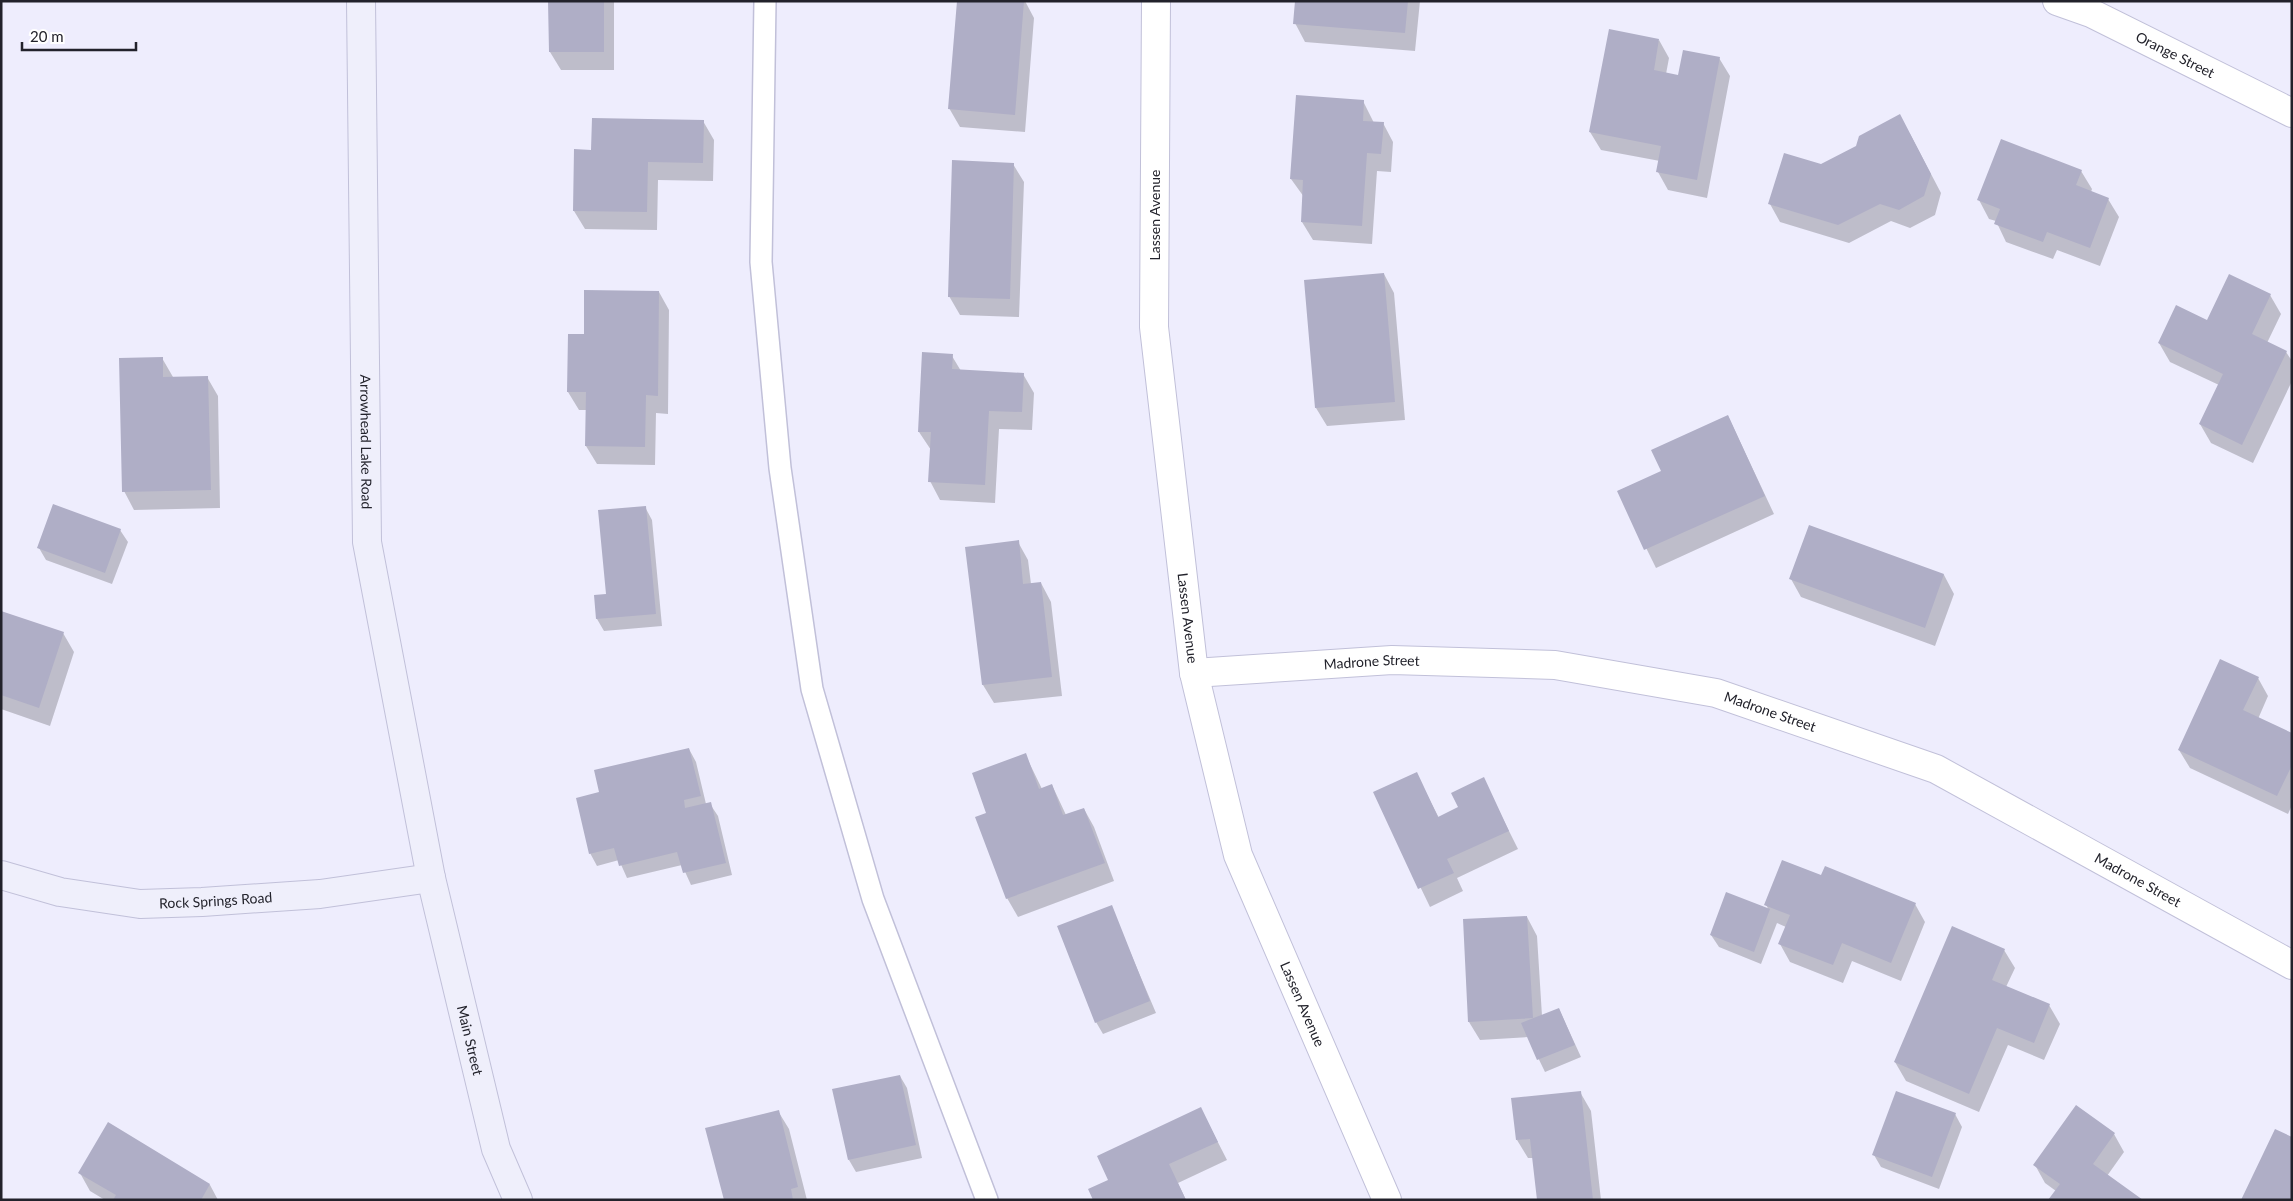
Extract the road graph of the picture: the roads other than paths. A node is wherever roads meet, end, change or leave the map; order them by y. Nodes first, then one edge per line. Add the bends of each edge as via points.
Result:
1 (360, 1) edge
2 (765, 1) edge
3 (1156, 1) edge
4 (2057, 1) edge
5 (2292, 113) edge
6 (1194, 673) junction
7 (1, 875) edge
8 (431, 878) junction
9 (2292, 965) edge
10 (518, 1200) edge
11 (987, 1200) edge
12 (1387, 1200) edge

1 - 8 main road, Arrowhead Lake Road via 367,542
2 - 11 lane via 761,262 780,468 812,689 873,899
3 - 6 street, Lassen Avenue via 1154,327
4 - 5 street, Orange Street via 2091,13
6 - 9 street, Madrone Street via 1392,660 1555,665 1716,693 1936,769
6 - 12 street, Lassen Avenue via 1238,855
7 - 8 main road, Rock Springs Road via 60,892 140,904 320,894
8 - 10 main road, Main Street via 496,1149

